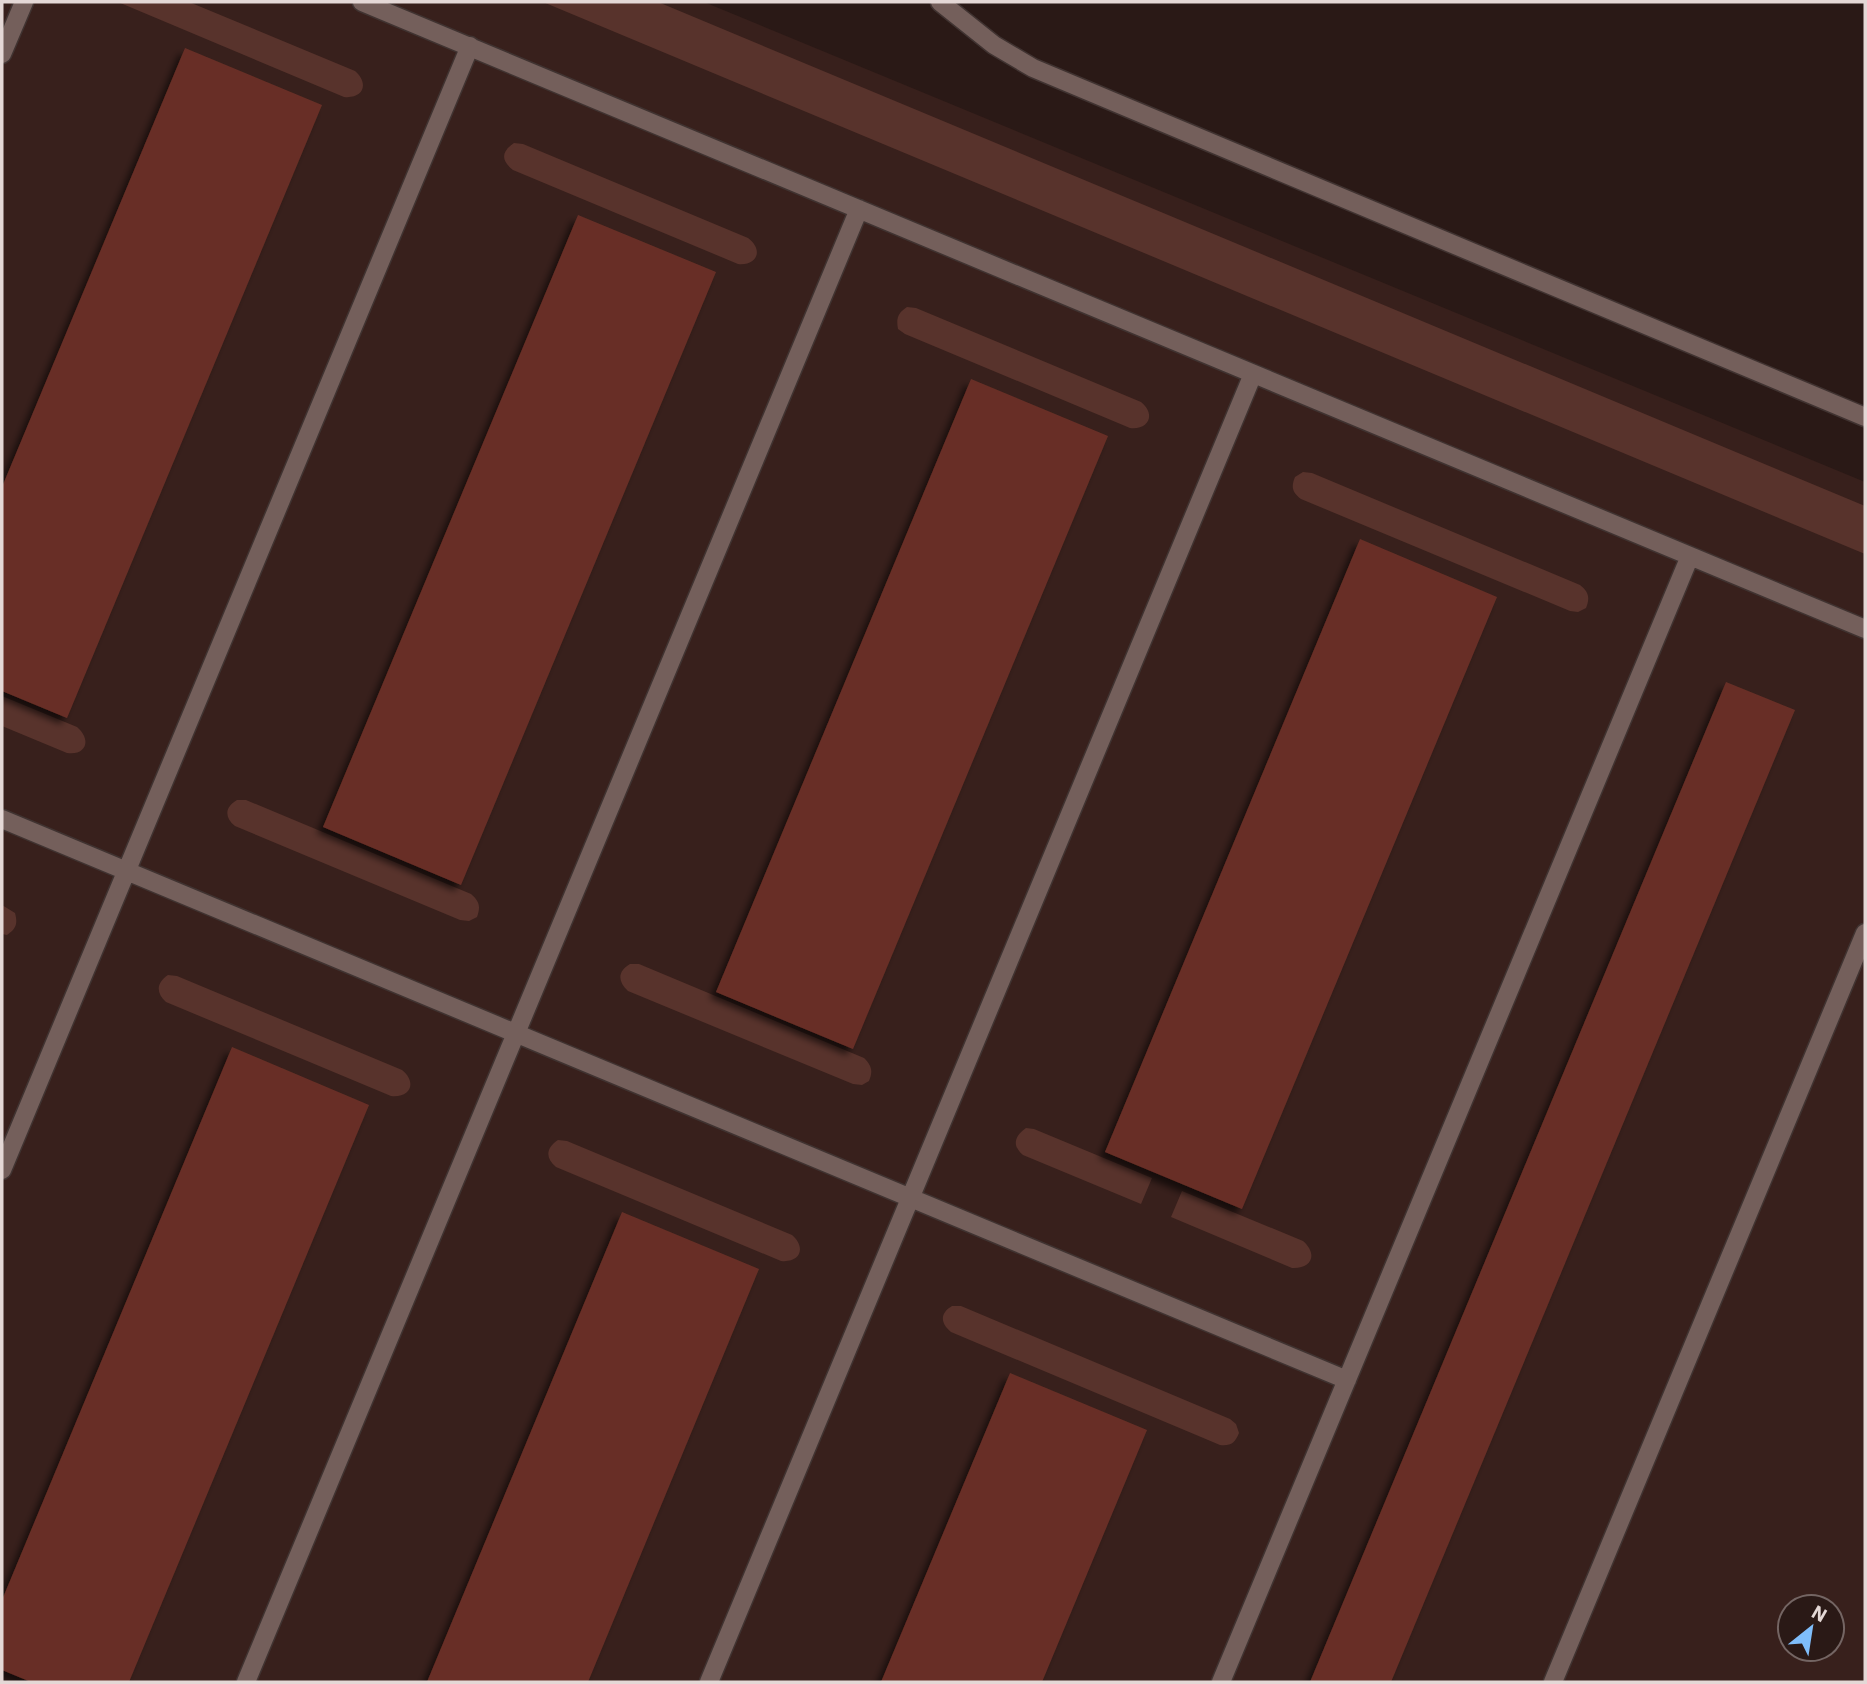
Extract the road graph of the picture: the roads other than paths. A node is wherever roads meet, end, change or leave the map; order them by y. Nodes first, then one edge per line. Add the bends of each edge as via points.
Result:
1 (23, 2) edge
2 (362, 2) edge
3 (940, 2) edge
4 (470, 46) junction
5 (2, 54) edge
6 (859, 209) junction
7 (1253, 374) junction
8 (1865, 417) edge
9 (1690, 556) junction
10 (1865, 629) edge
11 (2, 819) edge
12 (126, 871) junction
13 (1865, 933) edge
14 (516, 1033) junction
15 (2, 1170) edge
16 (911, 1198) junction
17 (1347, 1380) junction
18 (246, 1682) edge
19 (709, 1682) edge
20 (1221, 1682) edge
21 (1553, 1682) edge

1 - 5 lane
2 - 4 lane
3 - 8 lane via 994,45 1033,68
4 - 6 lane
4 - 12 lane
6 - 7 lane
6 - 14 lane
7 - 9 lane
7 - 16 lane
9 - 10 lane
9 - 17 lane
11 - 12 lane
12 - 14 lane
12 - 15 lane
13 - 21 lane
14 - 16 lane
14 - 18 lane
16 - 17 lane
16 - 19 lane
17 - 20 lane

